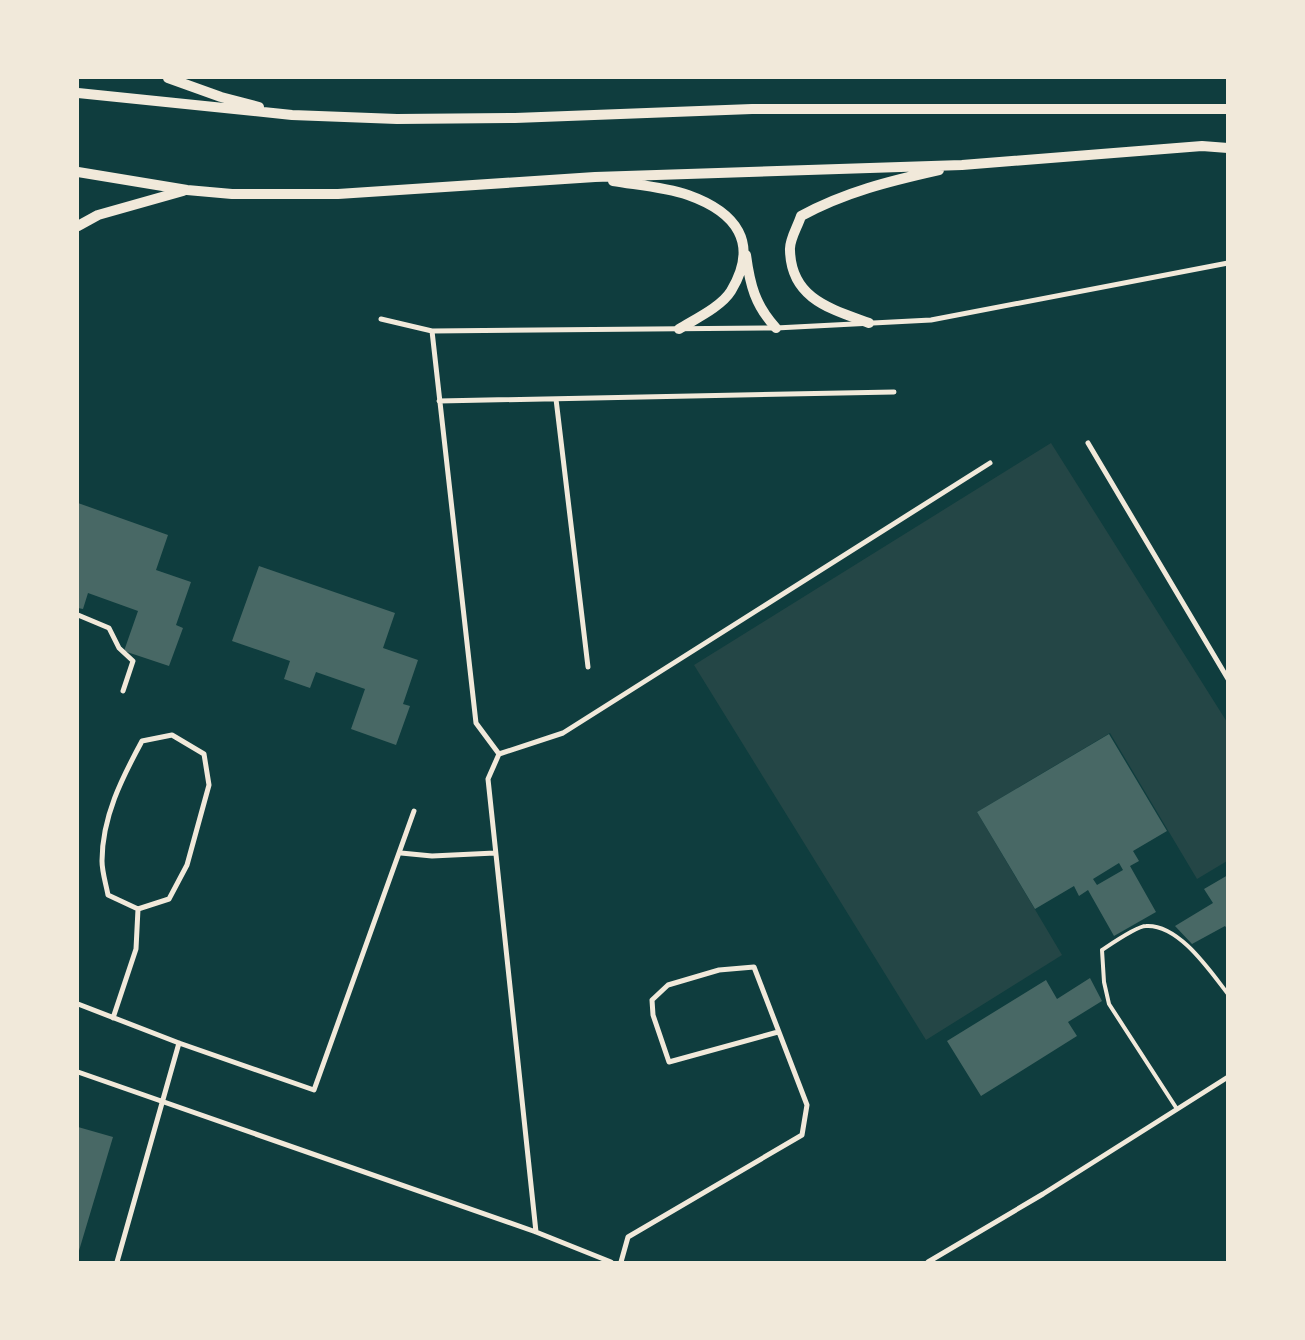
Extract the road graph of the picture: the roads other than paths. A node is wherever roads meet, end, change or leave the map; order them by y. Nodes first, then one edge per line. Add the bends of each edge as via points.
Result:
1 (168, 78) edge
2 (78, 93) edge
3 (1228, 109) edge
4 (292, 116) junction
5 (1228, 148) edge
6 (962, 165) junction
7 (78, 172) edge
8 (595, 177) junction
9 (187, 190) junction
10 (78, 226) edge
11 (745, 249) junction
12 (1228, 263) edge
13 (381, 319) dead end
14 (869, 323) junction
15 (776, 328) junction
16 (679, 329) junction
17 (432, 331) junction
18 (894, 392) dead end
19 (556, 399) junction
20 (438, 401) junction
21 (1088, 443) dead end
22 (990, 462) dead end
23 (78, 615) edge
24 (588, 667) dead end
25 (1228, 679) edge
26 (123, 691) dead end
27 (499, 754) junction
28 (414, 810) dead end
29 (400, 853) junction
30 (495, 853) junction
31 (138, 909) junction
32 (1228, 994) edge
33 (78, 1004) edge
34 (113, 1018) junction
35 (778, 1032) junction
36 (179, 1043) junction
37 (78, 1072) edge
38 (1228, 1077) edge
39 (161, 1101) junction
40 (1177, 1109) junction
41 (536, 1232) junction
42 (117, 1262) edge
43 (611, 1262) edge
44 (620, 1262) edge
45 (928, 1262) edge

1 - 4 main road via 221,97
2 - 4 main road
3 - 4 main road via 752,109 397,119
5 - 6 main road via 1202,146
6 - 8 main road
6 - 14 main road via 870,186 830,200 801,216 789,248 796,280 821,305
7 - 9 main road
8 - 9 main road via 338,194 232,194
8 - 11 main road via 688,195 718,209 741,233
9 - 10 main road via 98,215
11 - 15 main road via 754,295 763,314
11 - 16 main road via 730,292
12 - 14 street via 931,320
13 - 17 street
14 - 15 street
15 - 16 street
16 - 17 street
17 - 20 street
18 - 19 street
19 - 20 street
19 - 24 street
20 - 27 street via 476,723
21 - 25 street
22 - 27 street via 562,733
23 - 26 street via 109,628 119,648 133,661
27 - 30 street via 488,779
28 - 29 street
29 - 30 street via 432,856
29 - 36 street via 314,1090
30 - 41 street
31 - 31 street via 169,899 187,865 209,785 204,754 172,735 142,740 120,783 104,832 102,862 108,895
31 - 34 street via 136,950
32 - 40 lane via 1198,955 1164,929 1145,926 1102,950 1109,1004
33 - 34 street
34 - 36 street
35 - 35 street via 669,1062 653,1015 652,1000 668,984 719,970 754,967
35 - 44 street via 807,1104 802,1134 628,1237
36 - 39 street
37 - 39 street
38 - 40 street
39 - 41 street
39 - 42 street
40 - 45 street via 1044,1194
41 - 43 street

